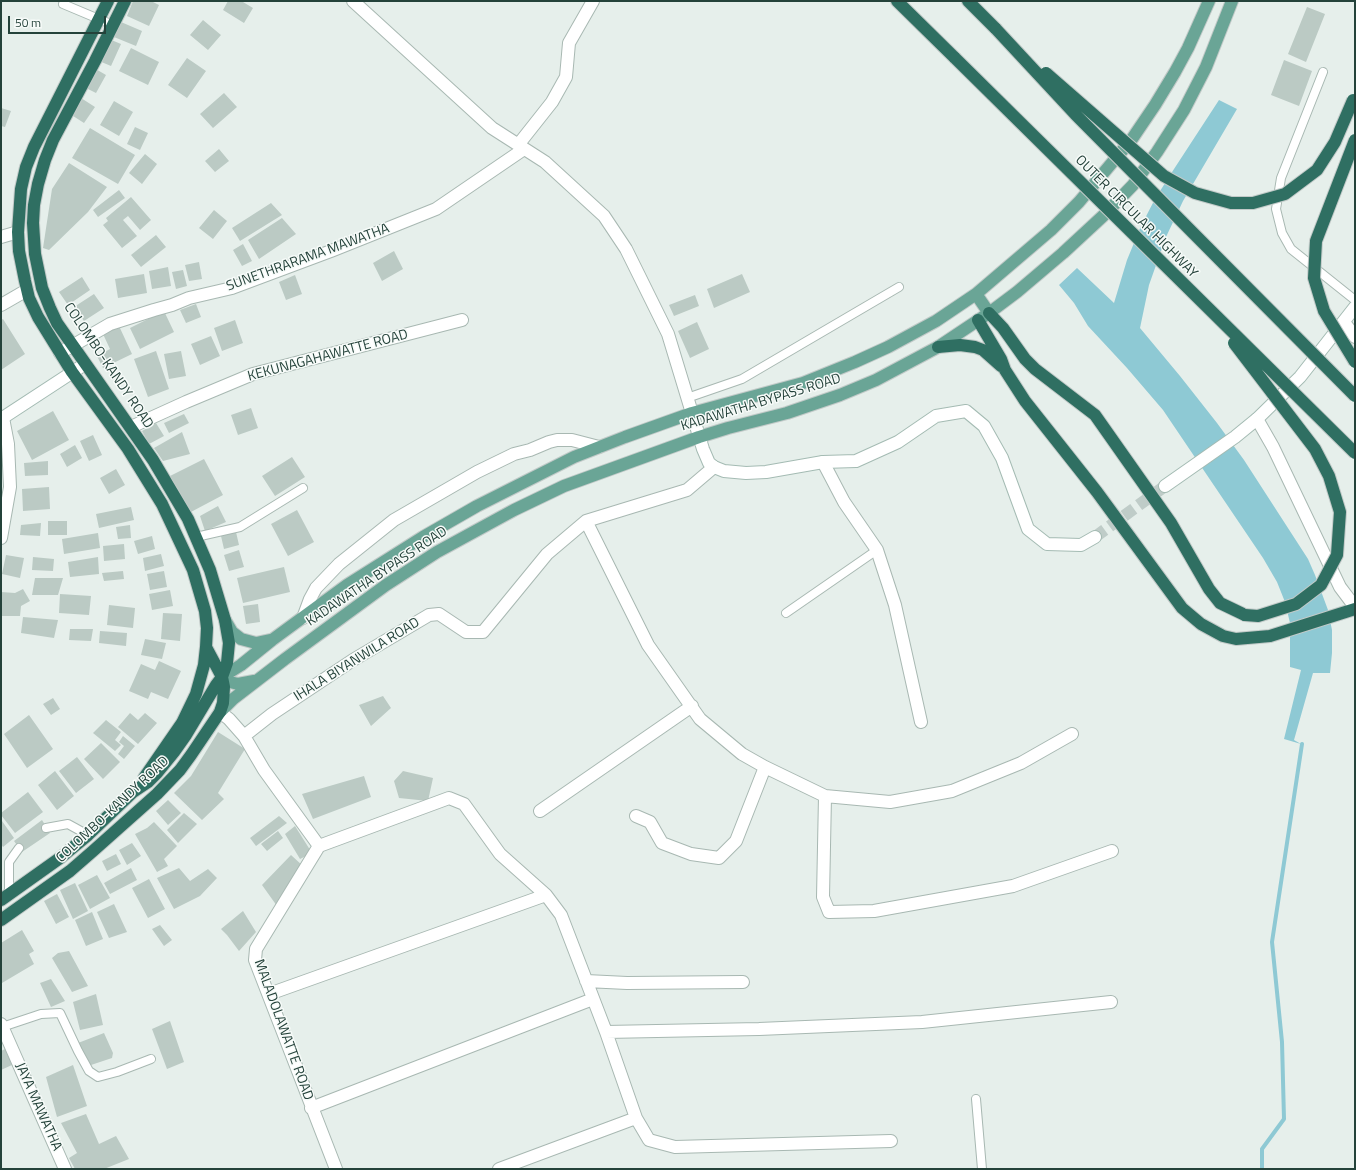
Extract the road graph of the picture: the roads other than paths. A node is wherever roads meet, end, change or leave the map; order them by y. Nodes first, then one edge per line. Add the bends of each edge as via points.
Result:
1 (108, 1) edge
2 (125, 1) edge
3 (353, 1) edge
4 (593, 1) edge
5 (897, 1) edge
6 (968, 1) edge
7 (1209, 1) edge
8 (1232, 1) edge
9 (63, 4) dead end
10 (100, 19) junction
11 (113, 25) junction
12 (996, 29) junction
13 (1323, 72) dead end
14 (1354, 97) edge
15 (1355, 140) edge
16 (521, 147) junction
17 (18, 232) junction
18 (1, 237) edge
19 (899, 287) dead end
20 (27, 290) junction
21 (976, 294) junction
22 (1355, 300) edge
23 (965, 302) junction
24 (1, 305) edge
25 (1355, 307) edge
26 (1209, 310) junction
27 (989, 313) junction
28 (462, 320) dead end
29 (978, 320) junction
30 (1344, 322) junction
31 (1355, 337) edge
32 (72, 345) junction
33 (938, 347) junction
34 (60, 353) junction
35 (1355, 362) edge
36 (85, 364) junction
37 (1005, 370) junction
38 (72, 372) junction
39 (1355, 396) edge
40 (687, 398) junction
41 (692, 413) junction
42 (2, 418) edge
43 (1257, 419) junction
44 (131, 427) junction
45 (699, 437) junction
46 (599, 447) junction
47 (1355, 452) edge
48 (824, 462) junction
49 (714, 468) junction
50 (1165, 486) tunnel mouth
51 (303, 488) dead end
52 (586, 521) junction
53 (196, 537) junction
54 (1095, 537) tunnel mouth
55 (1, 538) edge
56 (877, 550) junction
57 (1355, 608) edge
58 (786, 612) dead end
59 (303, 618) junction
60 (225, 620) junction
61 (272, 640) junction
62 (206, 647) junction
63 (222, 677) junction
64 (257, 680) junction
65 (692, 706) junction
66 (220, 712) junction
67 (921, 722) dead end
68 (1072, 734) dead end
69 (244, 736) junction
70 (765, 767) junction
71 (133, 792) junction
72 (825, 796) junction
73 (540, 811) dead end
74 (636, 816) dead end
75 (46, 828) dead end
76 (88, 835) junction
77 (320, 846) junction
78 (19, 848) dead end
79 (1112, 851) dead end
80 (546, 895) junction
81 (5, 897) edge
82 (1, 920) edge
83 (586, 981) junction
84 (743, 982) dead end
85 (269, 994) junction
86 (593, 999) junction
87 (1110, 1002) dead end
88 (2, 1025) edge
89 (606, 1032) junction
90 (151, 1059) dead end
91 (976, 1099) dead end
92 (311, 1108) junction
93 (636, 1118) junction
94 (891, 1141) dead end
95 (65, 1169) edge
96 (336, 1169) edge
97 (499, 1169) edge
98 (982, 1169) edge

1 - 10 highway
2 - 11 highway, COLOMBO-KANDY ROAD
3 - 16 street via 492,128
4 - 16 street, SUNETHRARAMA MAWATHA via 569,43 566,77
5 - 26 highway, OUTER CIRCULAR HIGHWAY, bridge
6 - 12 highway, OUTER CIRCULAR HIGHWAY
7 - 21 main road, KADAWATHA BYPASS ROAD via 1169,84 1124,149 1052,230
8 - 27 main road, KADAWATHA BYPASS ROAD via 1203,72 1184,110 1133,185 1063,253
9 - 10 lane
10 - 11 lane
10 - 17 highway via 34,147 21,189
11 - 32 highway, COLOMBO-KANDY ROAD via 49,150 41,171 34,205 33,232 39,277 53,315
12 - 14 highway, bridge via 1164,176 1195,193 1231,203 1253,203 1285,194 1317,170 1335,142
12 - 39 highway, OUTER CIRCULAR HIGHWAY, bridge via 1075,114
13 - 22 lane via 1281,178 1276,209 1282,233 1292,248
15 - 35 highway, bridge via 1316,241 1314,278 1324,311
16 - 32 street, SUNETHRARAMA MAWATHA via 436,209 232,288 189,298 110,324
16 - 40 street via 545,162 604,216 626,249 668,334
17 - 18 street
17 - 20 highway
19 - 40 lane via 742,379
20 - 24 street
20 - 34 highway via 42,324
21 - 23 main road, KADAWATHA BYPASS ROAD
21 - 27 main road
23 - 29 main road
23 - 41 main road, KADAWATHA BYPASS ROAD via 913,334 856,362 803,383
25 - 30 street
26 - 27 highway, bridge via 1315,449 1330,476 1340,512 1337,555 1321,585 1296,604 1258,616 1245,615 1220,603 1209,589 1171,523 1095,415 1035,369
26 - 47 highway, OUTER CIRCULAR HIGHWAY, bridge
27 - 29 main road, KADAWATHA BYPASS ROAD
28 - 44 street, KEKUNAGAHAWATTE ROAD via 253,374
29 - 33 main road, KADAWATHA BYPASS ROAD
29 - 37 highway
30 - 31 street
30 - 43 street via 1300,378
32 - 34 street, SUNETHRARAMA MAWATHA
32 - 36 highway, COLOMBO-KANDY ROAD
33 - 37 highway via 975,347 983,350
33 - 45 main road, KADAWATHA BYPASS ROAD via 876,380 840,395 787,413
34 - 38 highway
36 - 38 street
36 - 44 highway, COLOMBO-KANDY ROAD
37 - 57 highway via 1025,401 1097,492 1182,608 1201,624 1223,636 1236,639 1270,636
38 - 42 street
38 - 62 highway via 128,449 172,522 199,586 206,620
40 - 41 street
41 - 45 street
41 - 46 main road, KADAWATHA BYPASS ROAD
42 - 55 street via 8,444 10,487
43 - 50 street
43 - 57 street via 1340,587
44 - 53 highway, COLOMBO-KANDY ROAD via 171,488
45 - 49 street via 706,457
45 - 64 main road, KADAWATHA BYPASS ROAD via 564,486 460,539 386,586
46 - 59 main road, KADAWATHA BYPASS ROAD via 477,506 423,537 347,585
46 - 59 street via 572,440 557,440 514,454 477,472 394,520 339,564 316,588
48 - 49 street via 760,473 724,472
48 - 54 street via 856,461 898,442 936,416 966,411 984,426 1002,458 1028,529 1047,544 1081,545
48 - 56 street via 844,502
49 - 52 street, IHALA BIYANWILA ROAD via 687,490
51 - 53 lane via 240,527
52 - 65 street via 648,644
52 - 69 street, IHALA BIYANWILA ROAD via 547,554 483,632 466,632 439,614 430,614 347,664
53 - 60 highway, COLOMBO-KANDY ROAD via 210,570
56 - 58 lane
56 - 67 street via 895,605
59 - 61 main road, KADAWATHA BYPASS ROAD
60 - 61 main road via 232,632 241,639 256,643
60 - 63 highway, COLOMBO-KANDY ROAD via 228,650 226,670
61 - 63 main road, KADAWATHA BYPASS ROAD
62 - 63 highway
62 - 71 highway via 204,665 193,703
63 - 64 main road via 238,684
63 - 66 highway, COLOMBO-KANDY ROAD via 224,693
63 - 71 highway, COLOMBO-KANDY ROAD via 174,752 148,782
64 - 66 main road, KADAWATHA BYPASS ROAD
65 - 70 street via 700,719 742,754
65 - 73 street
66 - 69 street
66 - 82 highway, COLOMBO-KANDY ROAD via 191,756 157,794 70,871
68 - 72 street via 1021,763 952,791 890,802
69 - 77 street via 264,770
70 - 72 street
70 - 74 street via 736,841 719,858 691,854 662,844 650,822
71 - 76 highway, COLOMBO-KANDY ROAD
72 - 79 street via 823,897 829,912 874,911 1013,886
75 - 76 lane via 68,824
76 - 81 highway, COLOMBO-KANDY ROAD
77 - 80 street via 449,798 464,804 500,854
77 - 85 street, MALADOLAWATTE ROAD via 256,948 255,960
78 - 81 lane via 9,862
80 - 83 street via 561,915
80 - 85 street
83 - 84 street
83 - 86 street
85 - 92 street, MALADOLAWATTE ROAD
86 - 89 street
86 - 92 street
87 - 89 street via 922,1022
88 - 90 lane via 40,1014 60,1013 89,1071 98,1077
88 - 95 street, JAYA MAWATHA
89 - 93 street
91 - 98 lane
92 - 96 street, MALADOLAWATTE ROAD
93 - 94 street via 649,1140 675,1148
93 - 97 street

